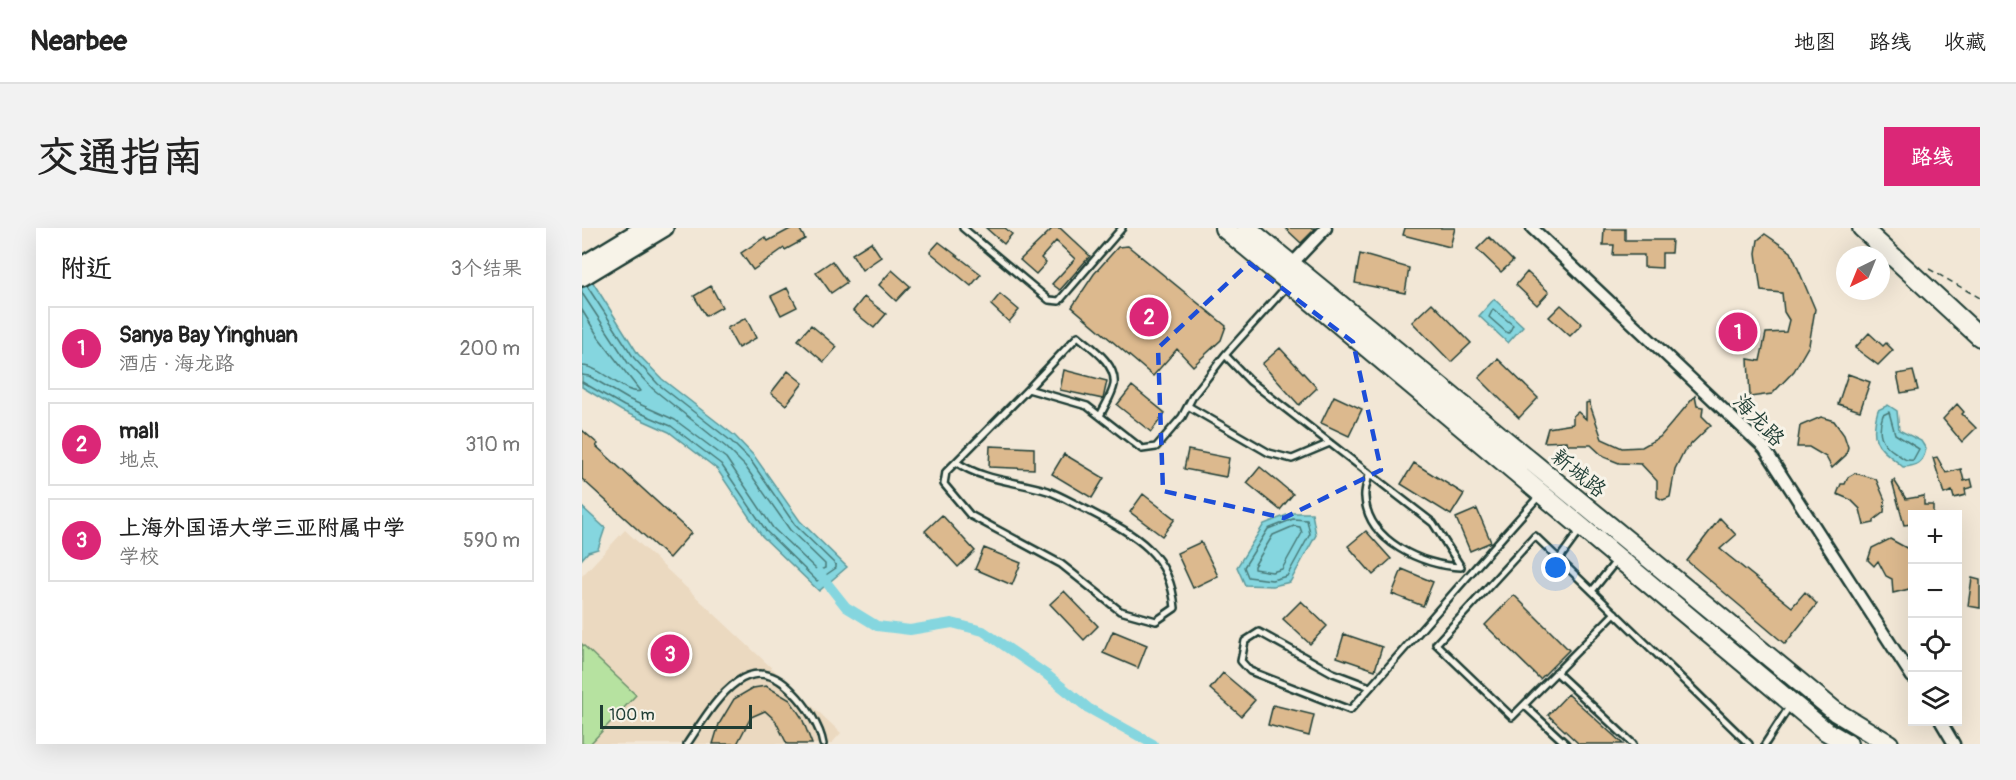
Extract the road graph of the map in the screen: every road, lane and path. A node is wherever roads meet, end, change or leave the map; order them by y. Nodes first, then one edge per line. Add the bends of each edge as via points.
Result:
1 (644, 228) edge
2 (665, 228) edge
3 (963, 228) edge
4 (1122, 228) edge
5 (1224, 228) edge
6 (1247, 228) edge
7 (1326, 228) edge
8 (1532, 228) edge
9 (1862, 228) edge
10 (1927, 268) dead end
11 (586, 269) edge
12 (1286, 275) junction
13 (1980, 298) edge
14 (1980, 337) edge
15 (1225, 355) junction
16 (1028, 389) junction
17 (1188, 406) junction
18 (1101, 416) junction
19 (1330, 443) junction
20 (956, 462) junction
21 (1369, 474) junction
22 (1542, 494) junction
23 (1582, 528) junction
24 (1618, 558) junction
25 (1559, 559) junction
26 (1461, 567) junction
27 (1468, 573) junction
28 (1592, 591) junction
29 (1615, 613) junction
30 (1556, 672) junction
31 (1909, 672) edge
32 (1370, 687) junction
33 (1792, 703) junction
34 (1524, 705) junction
35 (1943, 726) edge
36 (687, 744) edge
37 (823, 744) edge
38 (1566, 744) edge
39 (1633, 744) edge
40 (1749, 744) edge
41 (1764, 744) edge
42 (1848, 744) edge
43 (1889, 744) edge
44 (1954, 744) edge

1 - 11 street
2 - 11 street
3 - 4 lane via 1049,300 1059,301
5 - 12 main road, 新城路
6 - 12 main road, 新城路
7 - 12 street
8 - 31 street, 海龙路 via 1764,448
9 - 14 main road
10 - 13 path
12 - 15 lane
12 - 22 main road, 新城路
12 - 43 main road, 新城路 via 1836,712
15 - 17 lane
15 - 19 lane via 1250,381
16 - 18 lane via 1087,406
16 - 18 lane via 1078,336 1111,370 1114,384
16 - 20 lane
17 - 18 lane via 1156,447 1142,449
17 - 19 lane via 1269,453 1292,459
19 - 21 lane
20 - 20 lane via 946,472 944,484 970,514 1061,564 1120,611 1156,621 1175,608 1173,583 1152,551 1136,537 1050,492 993,479
21 - 26 lane via 1433,523
21 - 26 lane via 1365,496 1370,516 1391,544 1440,566
22 - 23 main road, 新城路
22 - 27 lane
23 - 24 main road, 新城路
23 - 25 lane
24 - 28 lane
24 - 33 main road, 新城路
25 - 28 lane
25 - 34 lane via 1535,536 1436,644 1512,717
26 - 27 lane
27 - 32 lane
28 - 29 lane
29 - 30 lane
29 - 40 lane
30 - 34 lane
30 - 39 lane
32 - 32 lane via 1350,710 1250,671 1241,661 1245,641 1259,632 1333,673
33 - 41 lane
33 - 42 main road, 新城路
34 - 38 lane
35 - 44 street
36 - 37 lane via 722,693 740,679 762,674 784,682 804,703

